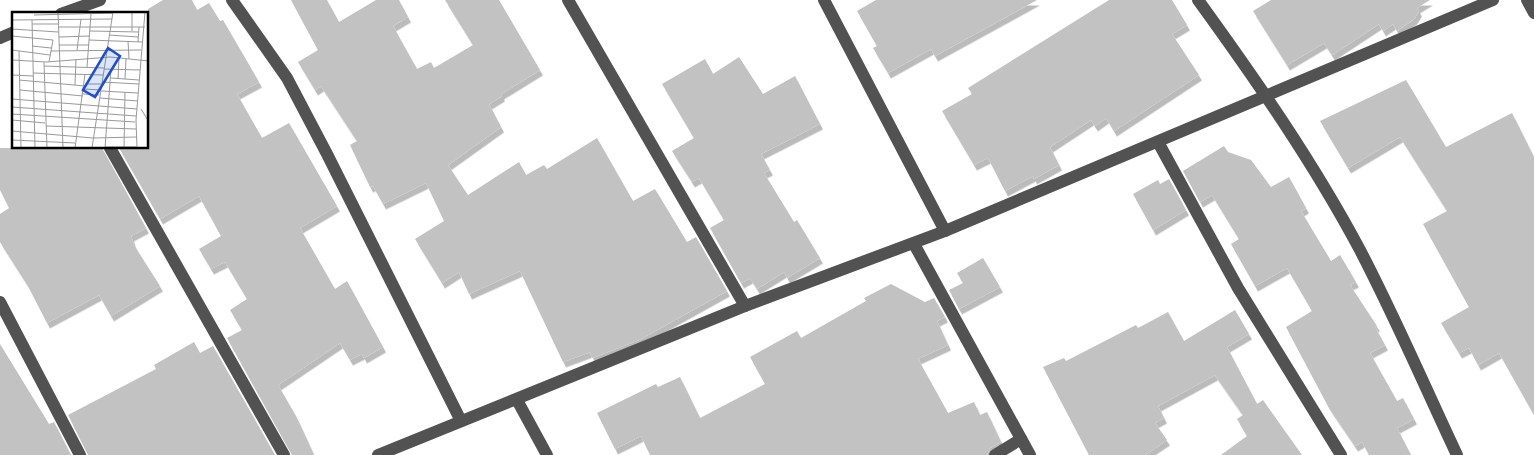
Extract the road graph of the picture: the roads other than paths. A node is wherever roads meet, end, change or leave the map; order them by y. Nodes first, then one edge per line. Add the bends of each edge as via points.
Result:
1 (100, 0) edge
2 (232, 0) edge
3 (568, 0) edge
4 (824, 0) edge
5 (1198, 0) edge
6 (1493, 0) edge
7 (1528, 0) edge
8 (67, 12) edge
9 (1534, 13) edge
10 (12, 33) edge
11 (0, 38) edge
12 (1266, 94) junction
13 (1158, 142) junction
14 (111, 149) edge
15 (944, 231) junction
16 (914, 244) junction
17 (0, 302) edge
18 (745, 306) junction
19 (517, 400) junction
20 (461, 422) junction
21 (1021, 439) junction
22 (80, 455) edge
23 (284, 455) edge
24 (378, 455) edge
25 (547, 455) edge
26 (995, 455) edge
27 (1030, 455) edge
28 (1342, 455) edge
29 (1457, 455) edge

1 - 8 street
2 - 20 street via 287,78
3 - 18 street
4 - 15 street
5 - 12 street
6 - 12 street
7 - 9 street
10 - 11 street
12 - 13 street
12 - 29 street via 1360,250
13 - 15 street
13 - 28 street via 1242,297
14 - 23 street
15 - 16 street
16 - 18 street
16 - 21 street
17 - 22 street
18 - 19 street
19 - 20 street
19 - 25 street
20 - 24 street
21 - 26 street
21 - 27 street

